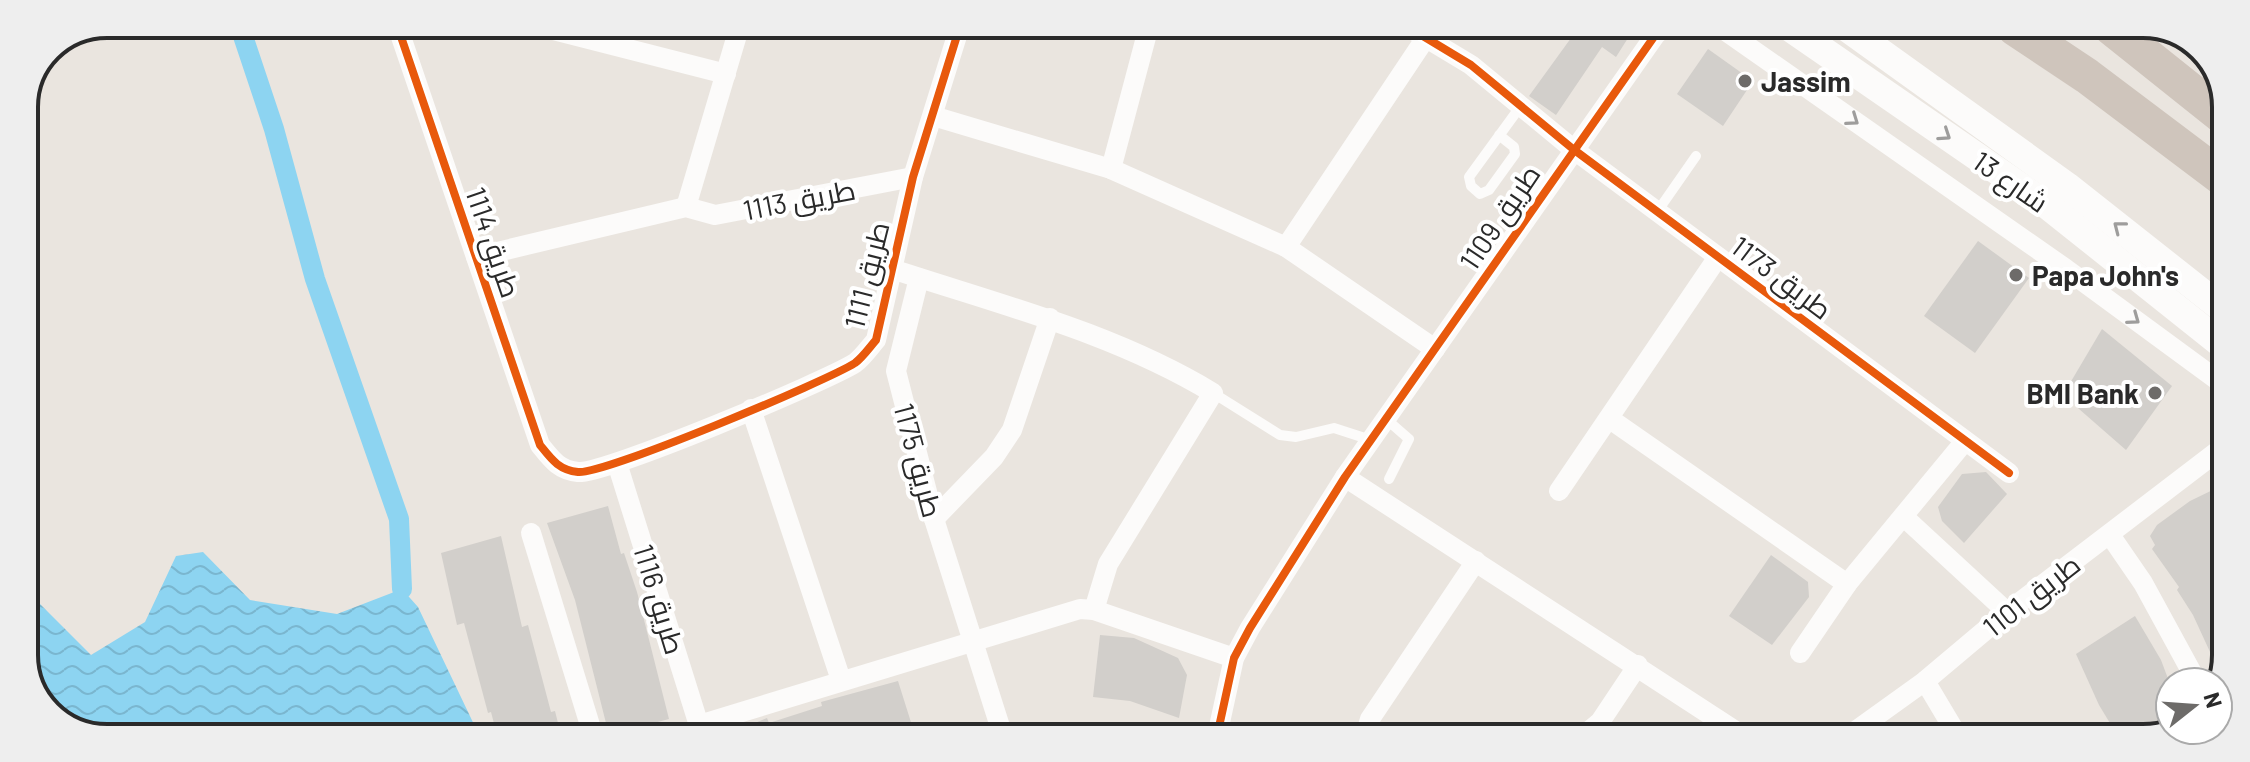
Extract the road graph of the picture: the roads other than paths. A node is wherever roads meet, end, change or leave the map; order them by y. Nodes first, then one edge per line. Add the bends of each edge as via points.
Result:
1 (401, 38) edge
2 (585, 38) edge
3 (736, 38) edge
4 (956, 38) edge
5 (1146, 38) edge
6 (1413, 38) edge
7 (1428, 38) edge
8 (1653, 38) edge
9 (1736, 38) edge
10 (1805, 38) edge
11 (1861, 38) edge
12 (2030, 38) edge
13 (2126, 38) edge
14 (2129, 38) edge
15 (726, 74) junction
16 (2087, 76) junction
17 (2205, 77) edge
18 (1520, 107) junction
19 (2212, 108) edge
20 (933, 116) junction
21 (1499, 135) junction
22 (1573, 149) junction
23 (1696, 156) dead end
24 (1111, 169) junction
25 (2212, 170) edge
26 (913, 177) junction
27 (2212, 190) edge
28 (686, 207) junction
29 (1657, 212) junction
30 (1286, 247) junction
31 (476, 257) junction
32 (1718, 257) junction
33 (892, 269) junction
34 (919, 278) junction
35 (2212, 301) edge
36 (1050, 318) junction
37 (2212, 336) edge
38 (1435, 349) junction
39 (2212, 376) edge
40 (1213, 393) junction
41 (751, 409) junction
42 (1386, 419) junction
43 (1610, 419) junction
44 (1371, 440) junction
45 (1965, 441) junction
46 (2212, 452) edge
47 (617, 463) junction
48 (559, 468) joint
49 (2009, 473) dead end
50 (1345, 477) junction
51 (1389, 479) dead end
52 (1559, 491) dead end
53 (1904, 517) junction
54 (934, 519) junction
55 (531, 533) dead end
56 (2110, 535) junction
57 (1476, 561) junction
58 (1847, 584) junction
59 (1094, 610) junction
60 (2007, 612) junction
61 (972, 639) junction
62 (1800, 653) dead end
63 (1234, 658) junction
64 (1638, 665) junction
65 (2188, 666) edge
66 (841, 680) junction
67 (1925, 681) junction
68 (590, 724) edge
69 (698, 724) edge
70 (717, 724) edge
71 (999, 724) edge
72 (1220, 724) edge
73 (1369, 724) edge
74 (1598, 724) edge
75 (1725, 724) edge
76 (1865, 724) edge
77 (1951, 724) edge

1 - 31 street, طريق 1114
2 - 15 street
3 - 15 street
4 - 20 street, طريق 1111
5 - 24 street
6 - 30 street
7 - 18 street, طريق 1173 via 1471,65
8 - 22 street, طريق 1109
9 -> 39 street
10 -> 37 street, شارع 13 via 2047,205
35 -> 11 street, شارع 13 via 2067,186
12 - 16 highway
13 - 19 highway
14 - 17 highway
15 - 28 street
16 - 25 highway
16 - 27 highway
18 - 21 lane
18 - 22 street, طريق 1173
20 - 24 street
20 - 26 street, طريق 1111
21 - 21 lane via 1469,177 1480,194 1489,190 1515,154
22 - 29 street, طريق 1173
22 - 38 street, طريق 1109
23 - 29 lane
24 - 30 street
26 - 28 street, طريق 1113 via 715,215
26 - 33 street, طريق 1111
28 - 31 street, طريق 1113
29 - 32 street, طريق 1173
30 - 38 street
31 - 48 street, طريق 1114 via 540,445
32 - 43 street, طريق 1173
32 - 45 street, طريق 1173
33 - 34 street
33 - 41 street, طريق 1111 via 876,340 858,361
34 - 36 street
34 - 54 street, طريق 1175 via 896,371
36 - 40 street via 1140,354
36 - 54 street via 1012,430 994,457
38 - 42 street, طريق 1109
40 - 44 lane via 1280,435 1296,437 1334,428
40 - 59 street via 1108,564
41 - 47 street, طريق 1111
41 - 66 street
42 - 44 street, طريق 1109
42 - 51 lane via 1409,439
43 - 52 street, طريق 1173
43 - 58 street
44 - 50 street, طريق 1109
45 - 49 street, طريق 1173
45 - 53 street
46 - 56 street, طريق 1101
47 - 48 street, طريق 1111 via 581,473
47 - 69 street, طريق 1116
50 - 57 street
50 - 63 street, طريق 1109
53 - 58 street
53 - 60 street
54 - 61 street, طريق 1175
55 - 68 street
56 - 60 street, طريق 1101
56 - 65 street
57 - 64 street
57 - 73 street
58 - 62 street
59 - 61 street via 1066,611
59 - 63 street
60 - 67 street, طريق 1101
61 - 66 street
61 - 71 street, طريق 1175
63 - 72 street, طريق 1109
64 - 74 street
64 - 75 street
66 - 70 street
67 - 76 street, طريق 1101
67 - 77 street

